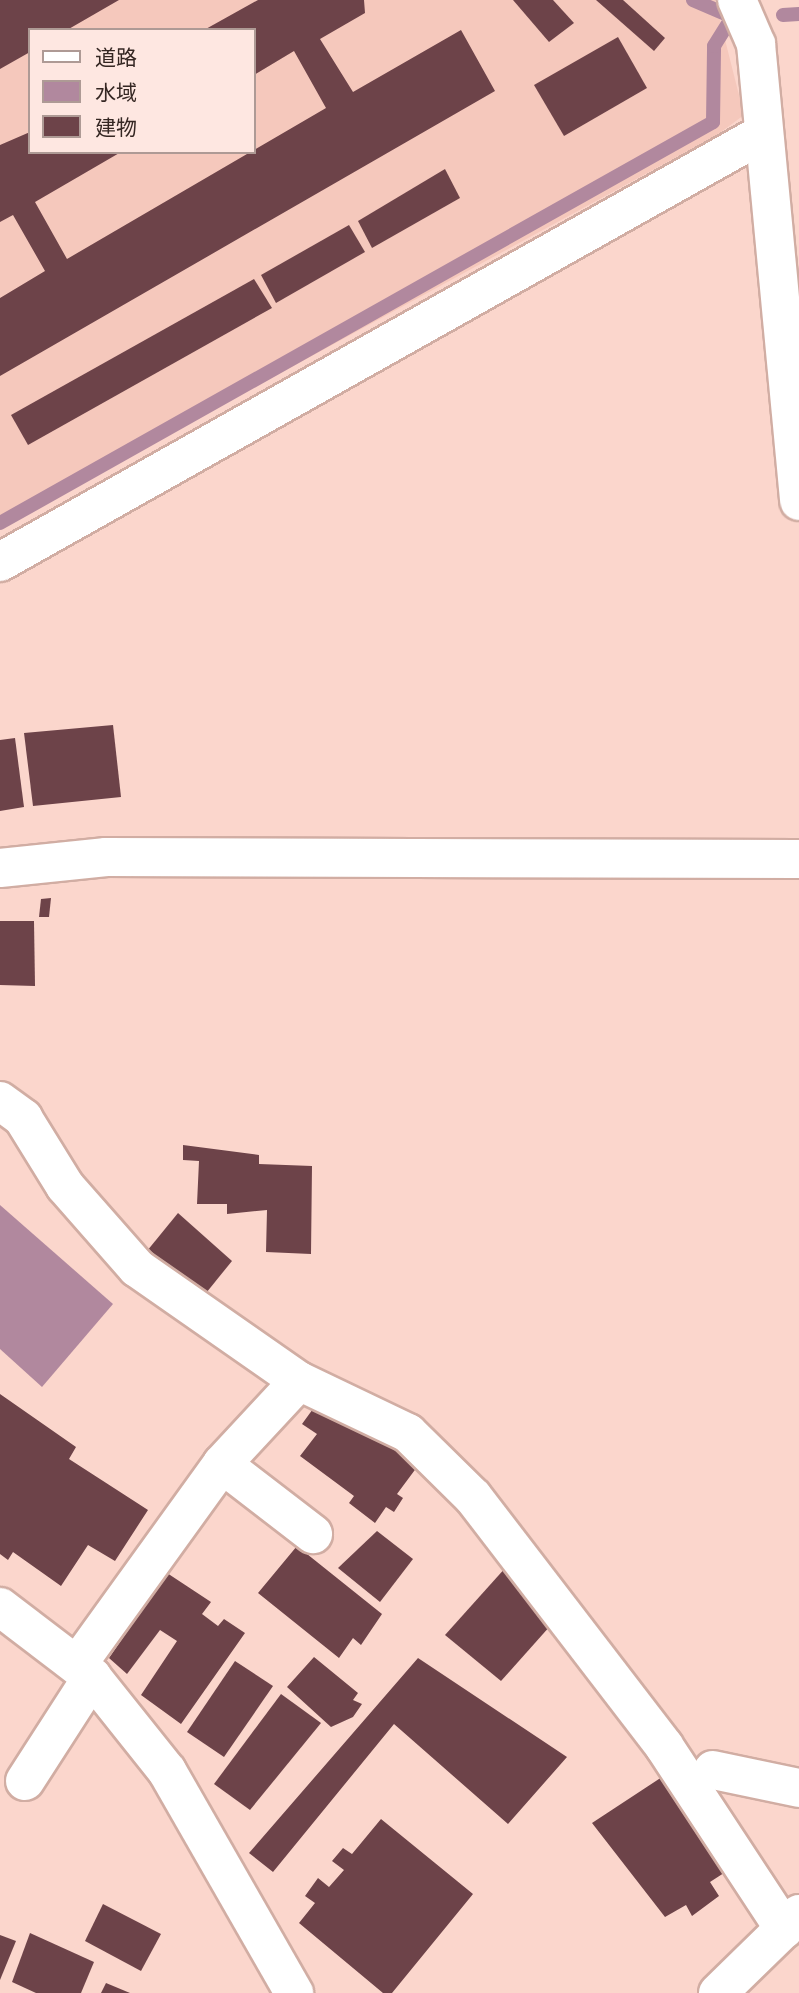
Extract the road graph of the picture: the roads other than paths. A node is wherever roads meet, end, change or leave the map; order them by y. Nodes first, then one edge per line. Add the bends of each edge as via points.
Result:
1 (737, 0) edge
2 (762, 134) junction
3 (789, 272) edge
4 (799, 501) edge
5 (0, 562) edge
6 (799, 859) edge
7 (0, 868) edge
8 (0, 1101) edge
9 (299, 1381) junction
10 (222, 1464) junction
11 (313, 1534) dead end
12 (0, 1607) edge
13 (85, 1671) junction
14 (713, 1770) dead end
15 (25, 1781) dead end
16 (799, 1788) edge
17 (791, 1922) edge
18 (294, 1993) edge
19 (718, 1993) edge

1 - 2 street via 756,44
2 - 3 street
2 - 5 street
3 - 4 street
6 - 7 street via 106,857
8 - 9 street via 23,1118 65,1186 136,1268
9 - 10 street
9 - 17 street via 408,1433 473,1497 664,1746
10 - 11 street
10 - 13 street
12 - 13 street
13 - 15 street
13 - 18 street via 167,1771
14 - 16 street
17 - 19 street

